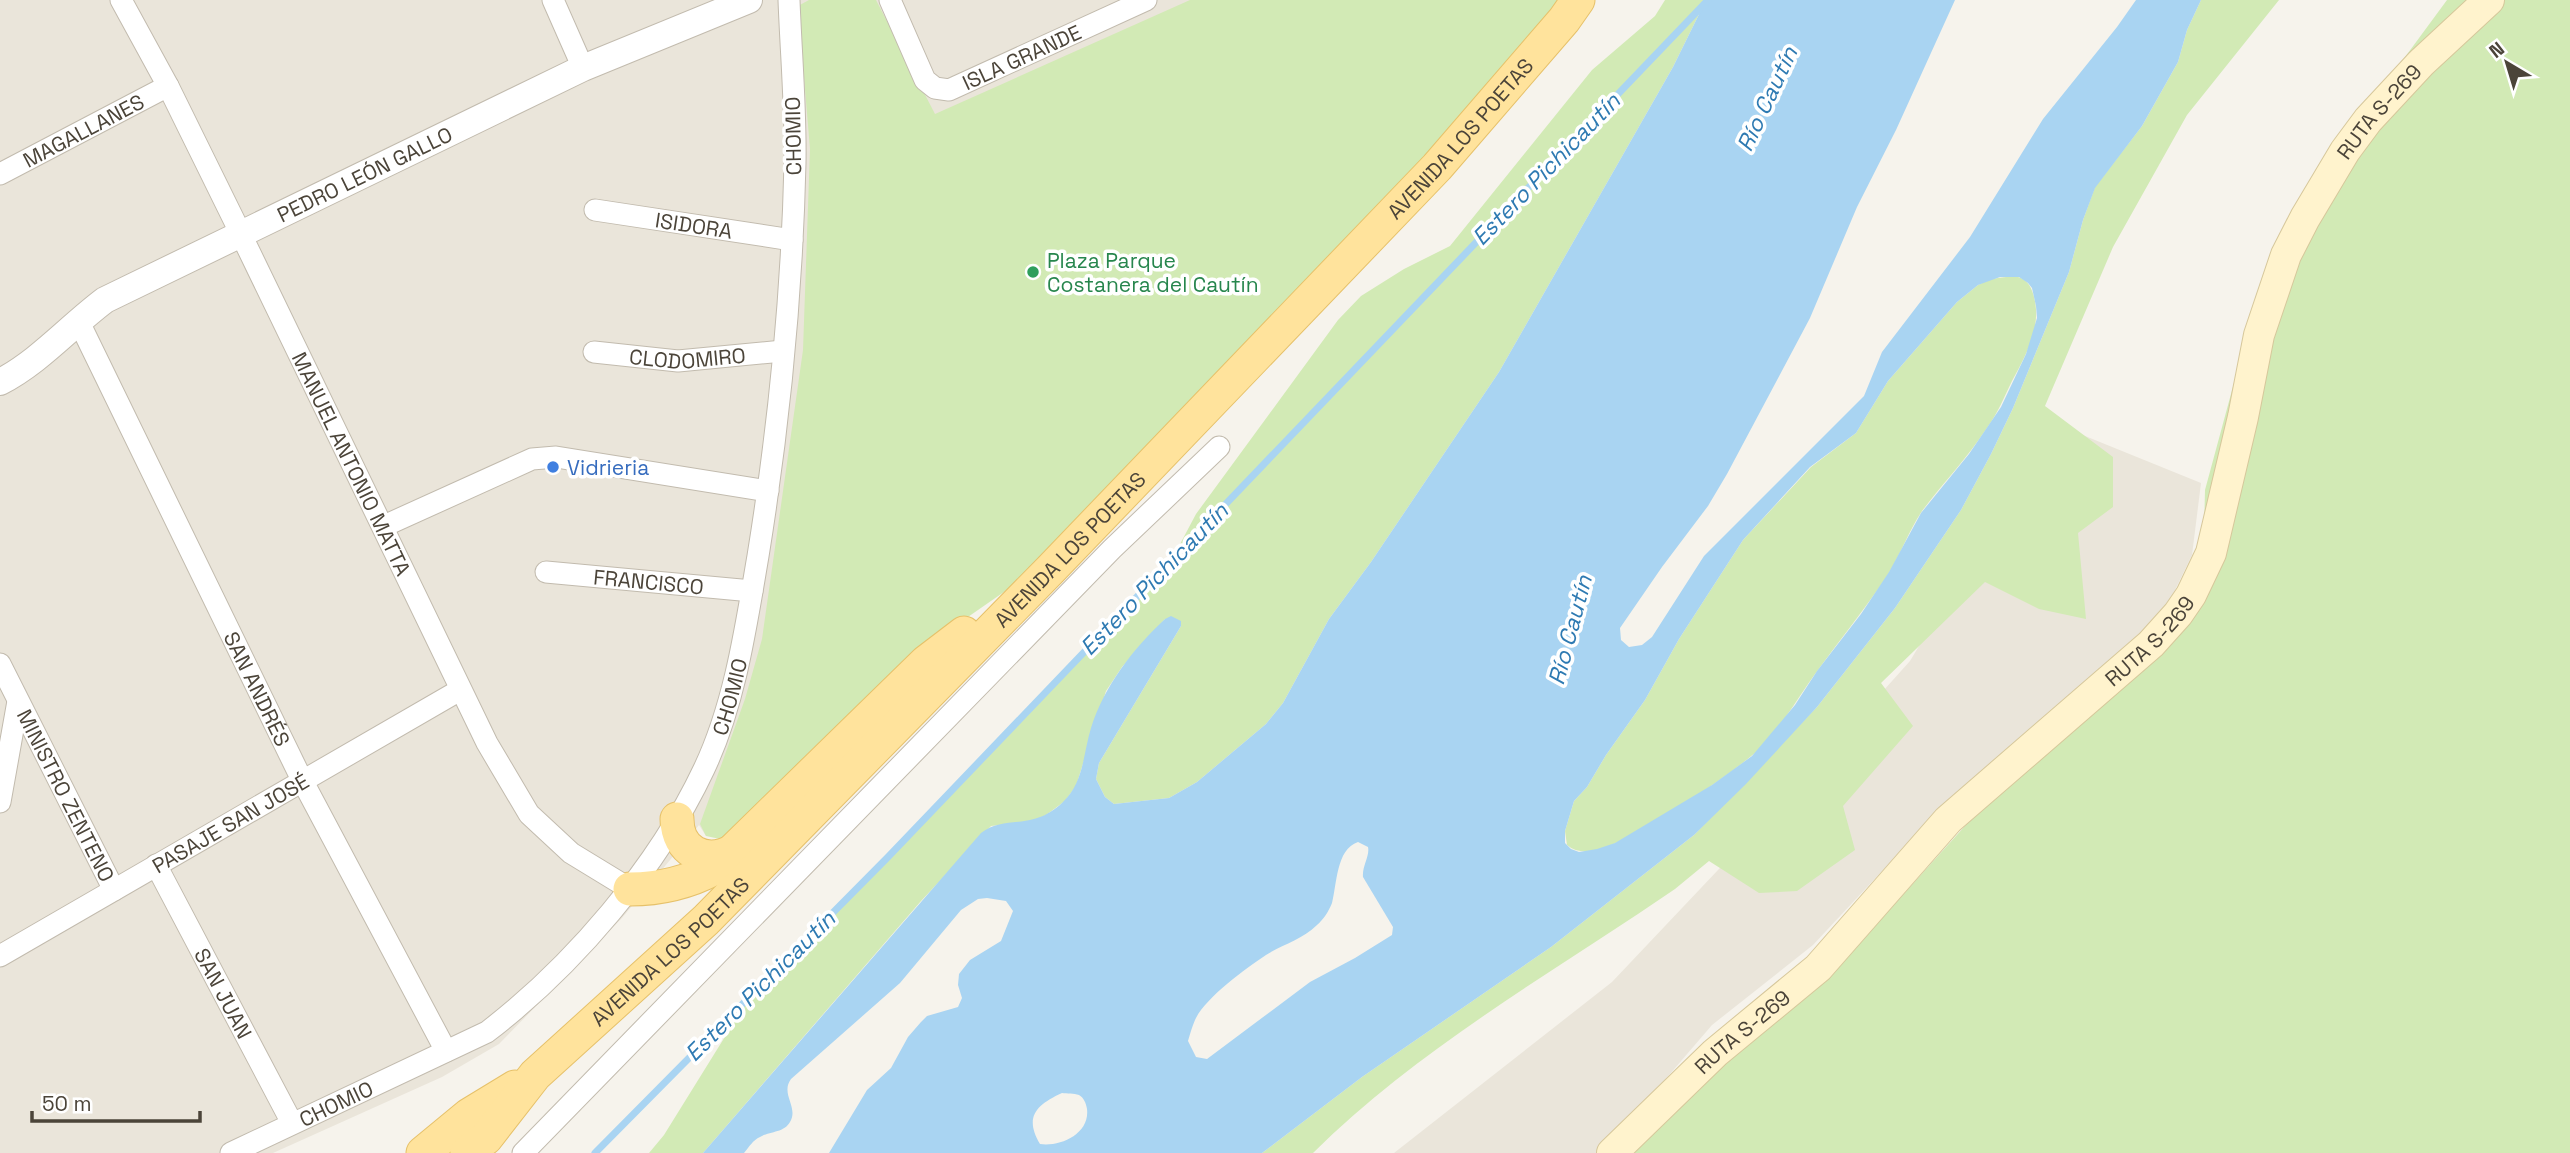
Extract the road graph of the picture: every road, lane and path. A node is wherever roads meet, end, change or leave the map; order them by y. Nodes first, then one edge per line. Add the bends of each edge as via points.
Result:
1 (121, 0) edge
2 (553, 0) edge
3 (749, 0) edge
4 (789, 0) edge
5 (890, 0) edge
6 (1146, 0) edge
7 (1578, 0) edge
8 (2489, 0) edge
9 (583, 68) junction
10 (168, 86) junction
11 (0, 174) edge
12 (595, 210) dead end
13 (241, 235) junction
14 (792, 240) junction
15 (78, 320) junction
16 (783, 351) junction
17 (594, 352) dead end
18 (0, 382) edge
19 (1219, 447) dead end
20 (768, 491) junction
21 (384, 526) junction
22 (546, 572) dead end
23 (752, 591) junction
24 (1022, 599) junction
25 (0, 664) edge
26 (460, 690) junction
27 (18, 701) junction
28 (302, 779) junction
29 (0, 802) edge
30 (677, 819) junction
31 (733, 851) junction
32 (156, 864) junction
33 (630, 889) junction
34 (114, 890) junction
35 (0, 956) edge
36 (446, 1051) junction
37 (535, 1075) junction
38 (292, 1123) junction
39 (231, 1153) edge
40 (423, 1153) edge
41 (467, 1153) edge
42 (523, 1153) edge
43 (1612, 1153) edge

1 - 10 street, MANUEL ANTONIO MATTA
2 - 9 street
3 - 9 street, PEDRO LEÓN GALLO
4 - 14 street, CHOMIO via 795,160
5 - 6 street, ISLA GRANDE via 925,80 935,88 949,90
7 - 24 main road, AVENIDA LOS POETAS via 1437,167
8 - 43 main road, RUTA S-269 via 2368,120 2305,218 2276,281 2259,335 2211,553 2178,614 2151,644 1948,820 1818,968 1714,1053
9 - 13 street, PEDRO LEÓN GALLO
10 - 11 street, MAGALLANES
10 - 13 street, MANUEL ANTONIO MATTA
12 - 14 street, ISIDORA
13 - 15 street, PEDRO LEÓN GALLO via 105,300
13 - 21 street, MANUEL ANTONIO MATTA
14 - 16 street, CHOMIO
15 - 18 street, PEDRO LEÓN GALLO via 22,371
15 - 28 street, SAN ANDRÉS
16 - 17 street, CLODOMIRO via 678,361
16 - 20 street, CHOMIO
19 - 42 street via 1112,550
20 - 21 street via 556,457 532,459
20 - 23 street, CHOMIO
21 - 26 street, MANUEL ANTONIO MATTA
22 - 23 street, FRANCISCO
23 - 30 street, CHOMIO via 741,654 721,720 705,768
24 - 31 main road via 926,662
24 - 37 main road, AVENIDA LOS POETAS via 706,920
25 - 27 street, MINISTRO ZENTENO
26 - 28 street, PASAJE SAN JOSÉ
26 - 33 street, MANUEL ANTONIO MATTA via 529,814 571,853
27 - 29 street
27 - 34 street, MINISTRO ZENTENO
28 - 32 street, PASAJE SAN JOSÉ
28 - 36 street, SAN ANDRÉS
30 - 31 main road via 680,838 693,853 713,858
30 - 33 street, CHOMIO
31 - 33 main road via 715,868 685,882
32 - 34 street, PASAJE SAN JOSÉ
32 - 38 street, SAN JUAN
33 - 36 street, CHOMIO via 522,1006 488,1032
34 - 35 street, PASAJE SAN JOSÉ
36 - 38 street, CHOMIO
37 - 40 main road, AVENIDA LOS POETAS via 469,1115
37 - 41 main road, AVENIDA LOS POETAS via 485,1138
38 - 39 street, CHOMIO

